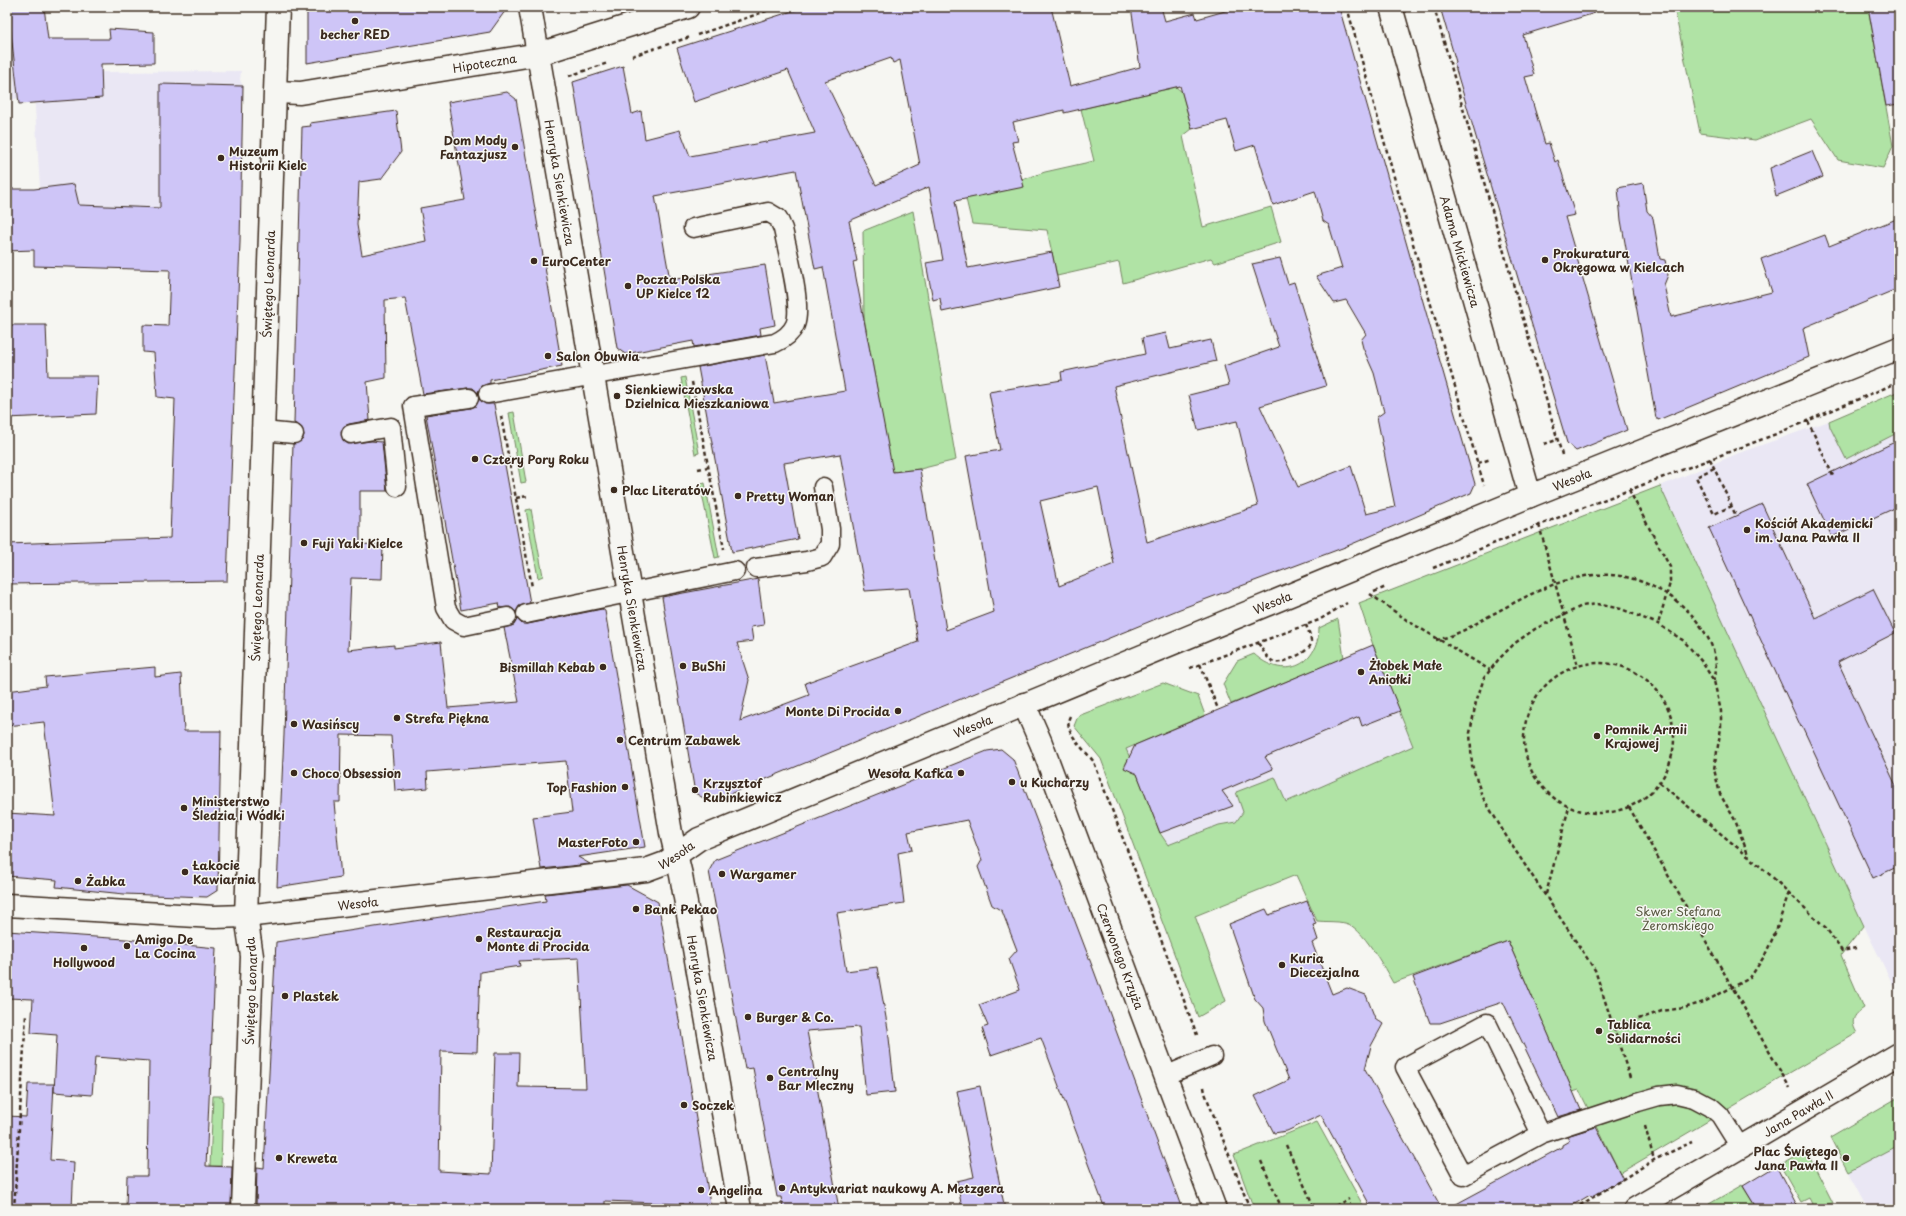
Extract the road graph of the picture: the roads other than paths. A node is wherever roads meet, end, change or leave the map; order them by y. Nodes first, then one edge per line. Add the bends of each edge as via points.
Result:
1 (278, 7) edge
2 (530, 7) edge
3 (688, 7) edge
4 (1391, 7) edge
5 (539, 54) junction
6 (276, 92) junction
7 (693, 228) dead end
8 (1899, 348) edge
9 (593, 375) junction
10 (493, 394) road end
11 (468, 398) dead end
12 (264, 431) junction
13 (294, 434) dead end
14 (351, 434) dead end
15 (397, 487) dead end
16 (823, 487) dead end
17 (1530, 496) junction
18 (756, 568) dead end
19 (732, 572) road end
20 (631, 591) junction
21 (531, 612) road end
22 (507, 617) dead end
23 (1024, 704) junction
24 (676, 854) junction
25 (7, 905) edge
26 (246, 916) junction
27 (1899, 1054) edge
28 (1207, 1058) road end
29 (1165, 1076) junction
30 (1542, 1134) junction
31 (1740, 1147) junction
32 (243, 1209) edge
33 (740, 1209) edge
34 (1215, 1209) edge
35 (1635, 1209) edge

1 - 6 street, Świętego Leonarda
2 - 5 street, Henryka Sienkiewicza
3 - 5 street, Hipoteczna
4 - 17 street, Adama Mickiewicza
5 - 6 street, Hipoteczna via 300,93
5 - 9 street, Henryka Sienkiewicza
6 - 12 street, Świętego Leonarda
7 - 9 lane via 768,212 778,218 783,228 797,301 795,324 790,332 775,343
8 - 17 street, Wesoła
9 - 10 lane
9 - 20 street, Henryka Sienkiewicza
11 - 22 lane via 413,406 446,608 453,620 464,626
12 - 13 lane
12 - 26 street, Świętego Leonarda
14 - 15 lane via 391,427
16 - 18 lane via 830,544 822,557
17 - 23 street, Wesoła
19 - 20 lane
20 - 21 lane
20 - 24 street, Henryka Sienkiewicza
23 - 24 street, Wesoła via 698,838
23 - 29 street, Czerwonego Krzyża via 1041,743
24 - 26 street, Wesoła via 665,863 646,870
24 - 33 street, Henryka Sienkiewicza
25 - 26 street, Wesoła via 214,917
26 - 32 street, Świętego Leonarda via 252,956
27 - 31 street, Jana Pawła II
28 - 29 lane
29 - 34 street, Czerwonego Krzyża
30 - 30 lane via 1487,1023 1405,1067 1463,1176
30 - 31 lane via 1668,1094 1703,1101 1725,1123
31 - 35 street, Jana Pawła II

